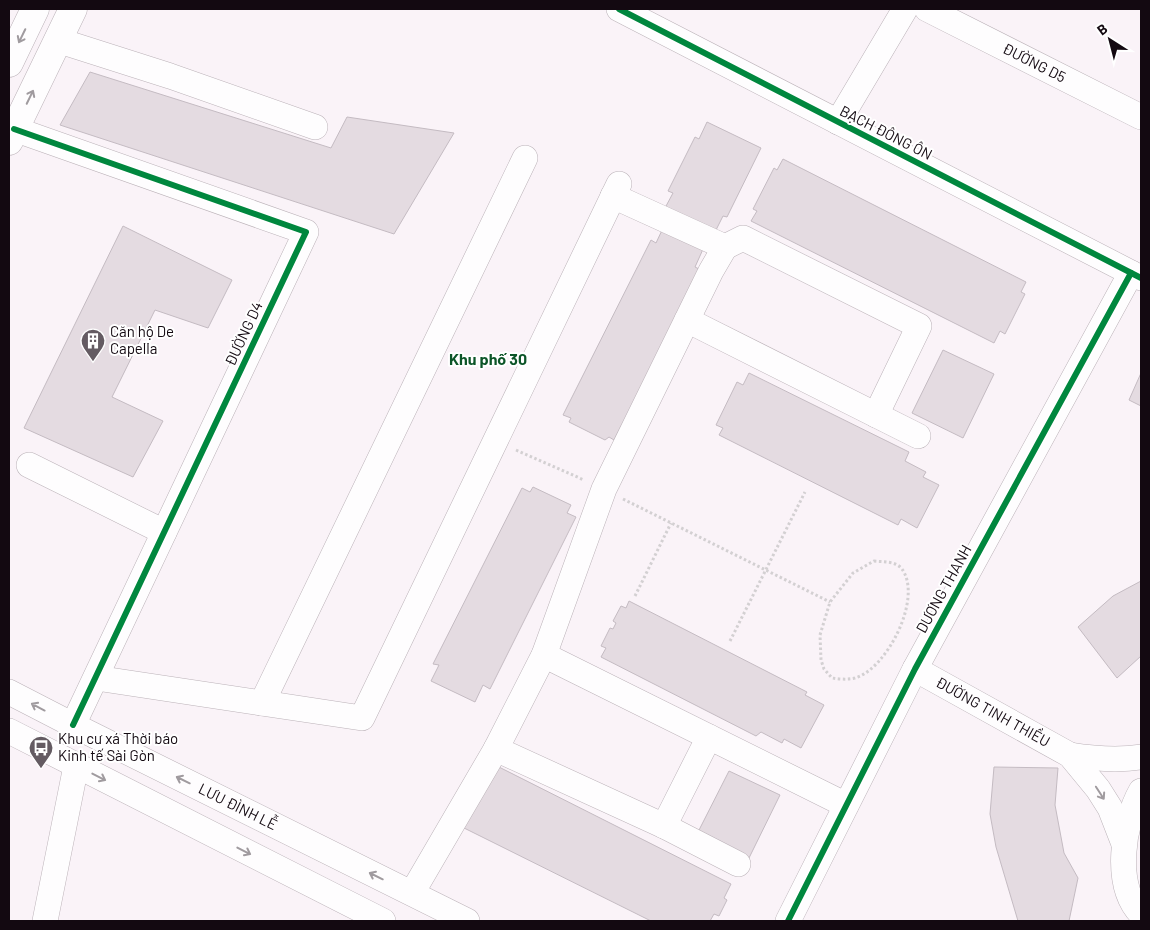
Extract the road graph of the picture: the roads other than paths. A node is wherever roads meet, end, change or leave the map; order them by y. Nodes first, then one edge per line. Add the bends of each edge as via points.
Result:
1 (35, 9) edge
2 (73, 9) edge
3 (619, 9) edge
4 (905, 9) edge
5 (927, 9) edge
6 (58, 40) junction
7 (9, 63) edge
8 (1141, 117) edge
9 (838, 122) junction
10 (315, 127) dead end
11 (12, 135) edge
12 (525, 158) dead end
13 (726, 247) junction
14 (1136, 276) edge
15 (687, 320) junction
16 (876, 415) junction
17 (918, 436) dead end
18 (29, 465) dead end
19 (164, 532) junction
20 (544, 655) junction
21 (915, 669) junction
22 (96, 678) junction
23 (9, 692) edge
24 (262, 703) junction
25 (73, 725) junction
26 (9, 731) edge
27 (709, 737) junction
28 (496, 750) junction
29 (1070, 755) junction
30 (1141, 757) edge
31 (76, 766) junction
32 (1141, 791) edge
33 (846, 805) junction
34 (664, 826) junction
35 (1124, 844) junction
36 (738, 864) dead end
37 (1126, 882) junction
38 (412, 893) junction
39 (1141, 914) edge
40 (45, 921) edge
41 (383, 921) edge
42 (466, 921) edge
43 (788, 921) edge
44 (1130, 921) edge

1 -> 7 main road
2 - 6 main road
3 - 9 street, BẠCH ĐÔNG ÔN
4 - 9 street
5 - 8 street, ĐƯỜNG D5
6 - 10 street
11 -> 6 main road
9 - 14 street, BẠCH ĐÔNG ÔN
11 - 19 street, ĐƯỜNG D4 via 306,232
12 - 24 street
13 - 15 street
13 - 16 street via 743,238 919,326
13 - 24 street via 616,190 362,718
14 - 21 street, DƯƠNG THANH
15 - 16 street
15 - 20 street via 604,489
16 - 17 street
18 - 19 street
19 - 22 street, ĐƯỜNG D4
20 - 27 street
20 - 28 street
21 - 29 street, ĐƯỜNG TINH THIỀU
21 - 33 street, DƯƠNG THANH
22 - 24 street
22 - 25 street, ĐƯỜNG D4
25 -> 23 street, LƯU ĐÌNH LỄ
38 -> 25 street, LƯU ĐÌNH LỄ
26 - 31 street
27 - 33 street
27 - 34 street
28 - 34 street
28 - 38 street
29 - 30 street, ĐƯỜNG TINH THIỀU via 1103,760
29 -> 35 street, ĐƯỜNG TINH THIỀU via 1110,808
31 - 40 street
31 -> 41 street
32 - 35 street
33 - 43 street, DƯƠNG THANH
34 - 36 street
35 - 37 street
37 - 39 street via 1130,899
37 - 44 street
38 - 42 street, LƯU ĐÌNH LỄ

